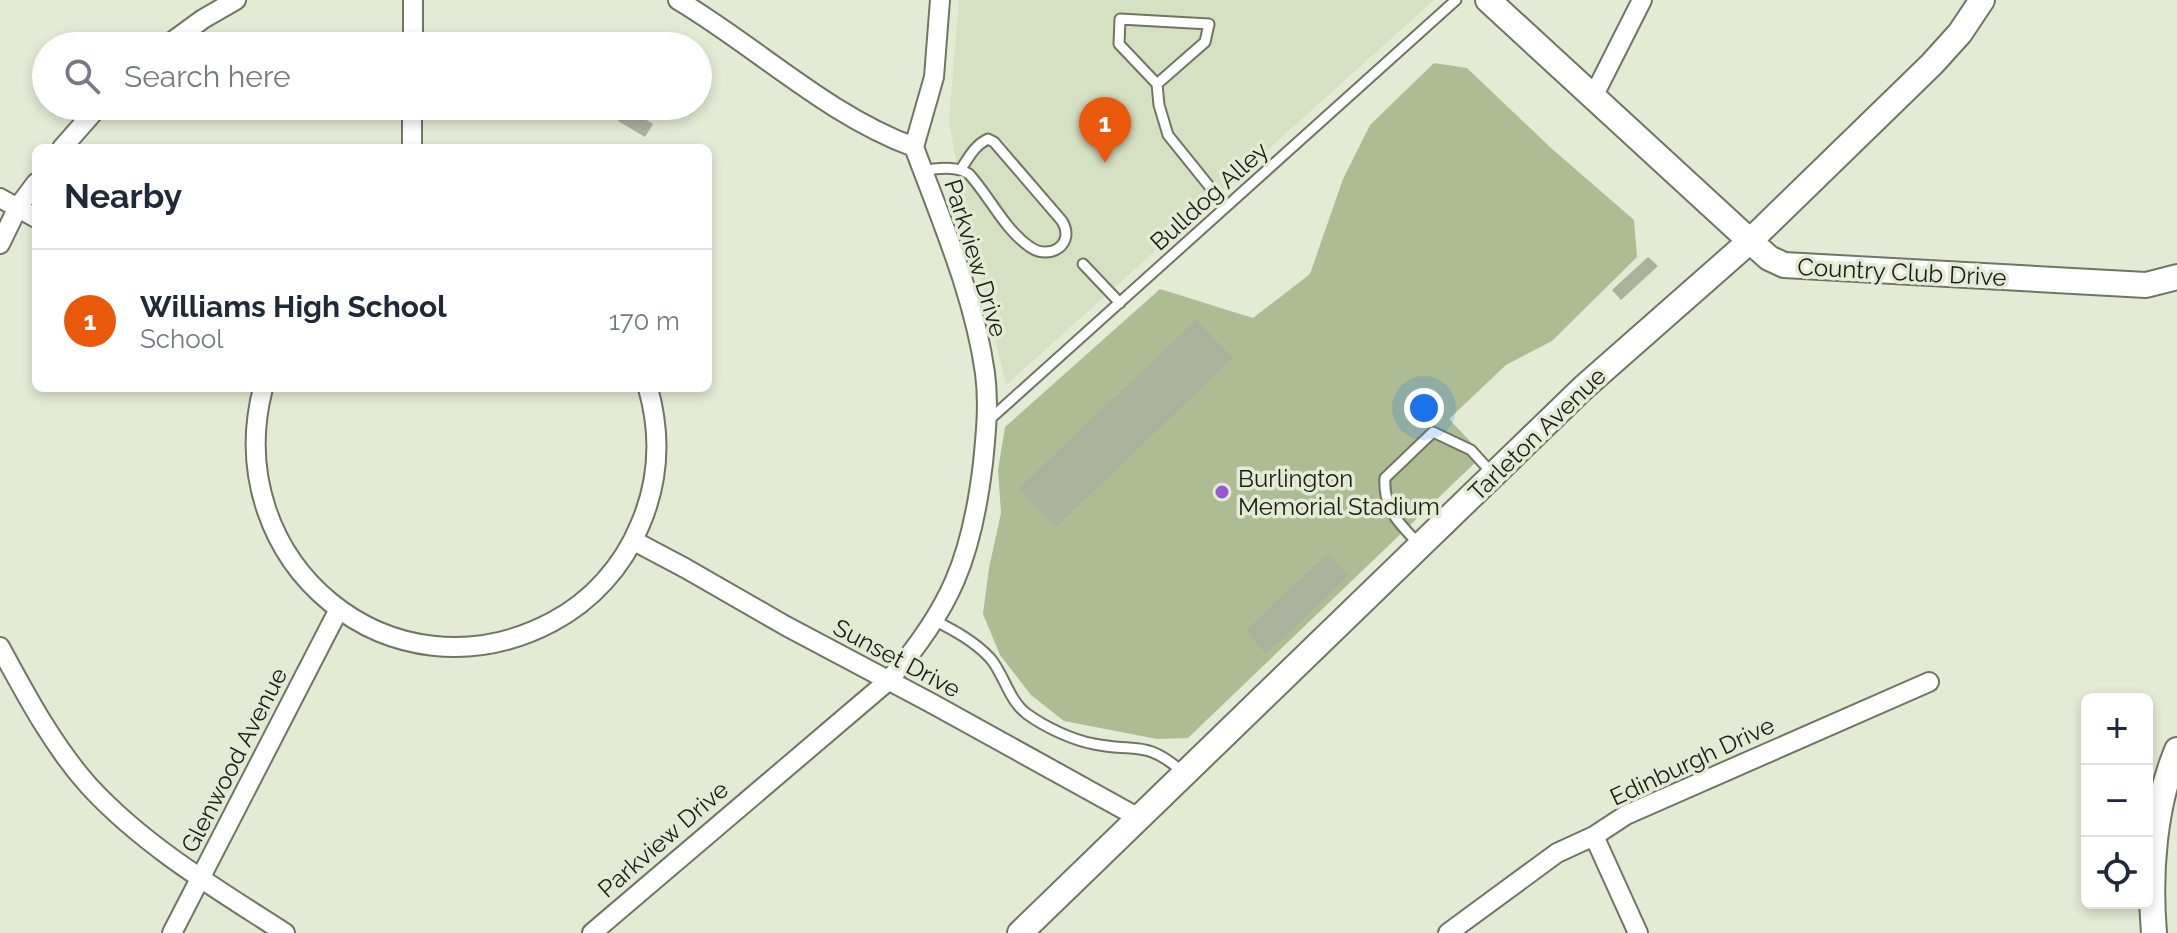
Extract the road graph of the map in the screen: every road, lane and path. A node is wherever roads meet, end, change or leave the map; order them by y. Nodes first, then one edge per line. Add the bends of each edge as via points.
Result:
1 (236, 0) edge
2 (413, 0) edge
3 (678, 0) edge
4 (940, 0) edge
5 (1456, 0) edge
6 (1488, 0) edge
7 (1642, 0) edge
8 (1982, 0) edge
9 (185, 32) edge
10 (413, 32) edge
11 (1157, 84) junction
12 (1593, 97) junction
13 (87, 120) edge
14 (412, 120) edge
15 (66, 144) edge
16 (412, 144) edge
17 (914, 147) junction
18 (961, 169) junction
19 (923, 170) junction
20 (32, 188) edge
21 (0, 198) edge
22 (18, 207) junction
23 (1226, 207) junction
24 (32, 216) edge
25 (1750, 241) junction
26 (1063, 243) junction
27 (0, 244) edge
28 (1072, 252) dead end
29 (1083, 264) dead end
30 (2177, 277) edge
31 (1120, 303) junction
32 (262, 392) edge
33 (649, 392) edge
34 (987, 422) junction
35 (1493, 475) junction
36 (634, 541) junction
37 (1420, 546) junction
38 (339, 609) junction
39 (934, 620) junction
40 (0, 647) edge
41 (888, 681) junction
42 (1929, 682) dead end
43 (2177, 750) edge
44 (1184, 773) junction
45 (1139, 818) junction
46 (1594, 836) junction
47 (201, 877) junction
48 (172, 933) edge
49 (285, 933) edge
50 (592, 933) edge
51 (1020, 933) edge
52 (1448, 933) edge
53 (1638, 933) edge
54 (2154, 933) edge

1 - 9 street
2 - 10 street
3 - 17 street via 840,110
4 - 17 street via 934,77
5 - 23 lane, Bulldog Alley
6 - 12 street, Country Club Drive
7 - 12 street
8 - 25 street, Tarleton Avenue via 1932,64
11 - 11 lane via 1205,42 1209,24 1120,19 1119,44
11 - 23 lane via 1168,135
12 - 25 street, Country Club Drive
13 - 15 street
14 - 16 street
17 - 19 street, Parkview Drive
18 - 19 lane
18 - 26 lane via 1033,250 1052,252
18 - 26 lane via 982,142 994,142 1062,221 1067,229
19 - 34 street, Parkview Drive via 971,307 985,373
20 - 22 street
21 - 22 street
22 - 24 street
22 - 27 street
23 - 31 lane, Bulldog Alley
25 - 30 street, Country Club Drive via 1784,265 2146,285
25 - 35 street, Tarleton Avenue
26 - 28 lane
29 - 31 lane
31 - 34 lane, Bulldog Alley
32 - 38 street via 254,443 264,507 293,564
33 - 36 street via 657,429 656,468 649,506
34 - 39 street, Parkview Drive via 977,513 964,561
35 - 37 street, Tarleton Avenue
35 - 37 lane via 1471,450 1433,432 1385,478 1393,518
36 - 38 street via 592,595 565,616 502,642 434,646 379,631
36 - 41 street, Sunset Drive
37 - 44 street, Tarleton Avenue
38 - 47 street, Glenwood Avenue
39 - 41 street, Parkview Drive
39 - 44 lane via 967,637 991,660 1025,713 1094,744 1138,747 1164,756
40 - 47 street via 30,704 88,785 125,821
41 - 45 street, Sunset Drive
41 - 50 street, Parkview Drive
42 - 46 street, Edinburgh Drive via 1626,815
43 - 54 street via 2159,816 2152,880
44 - 45 street, Tarleton Avenue
45 - 51 street, Tarleton Avenue
46 - 52 street, Edinburgh Drive via 1557,853
46 - 53 street
47 - 48 street, Glenwood Avenue
47 - 49 street

